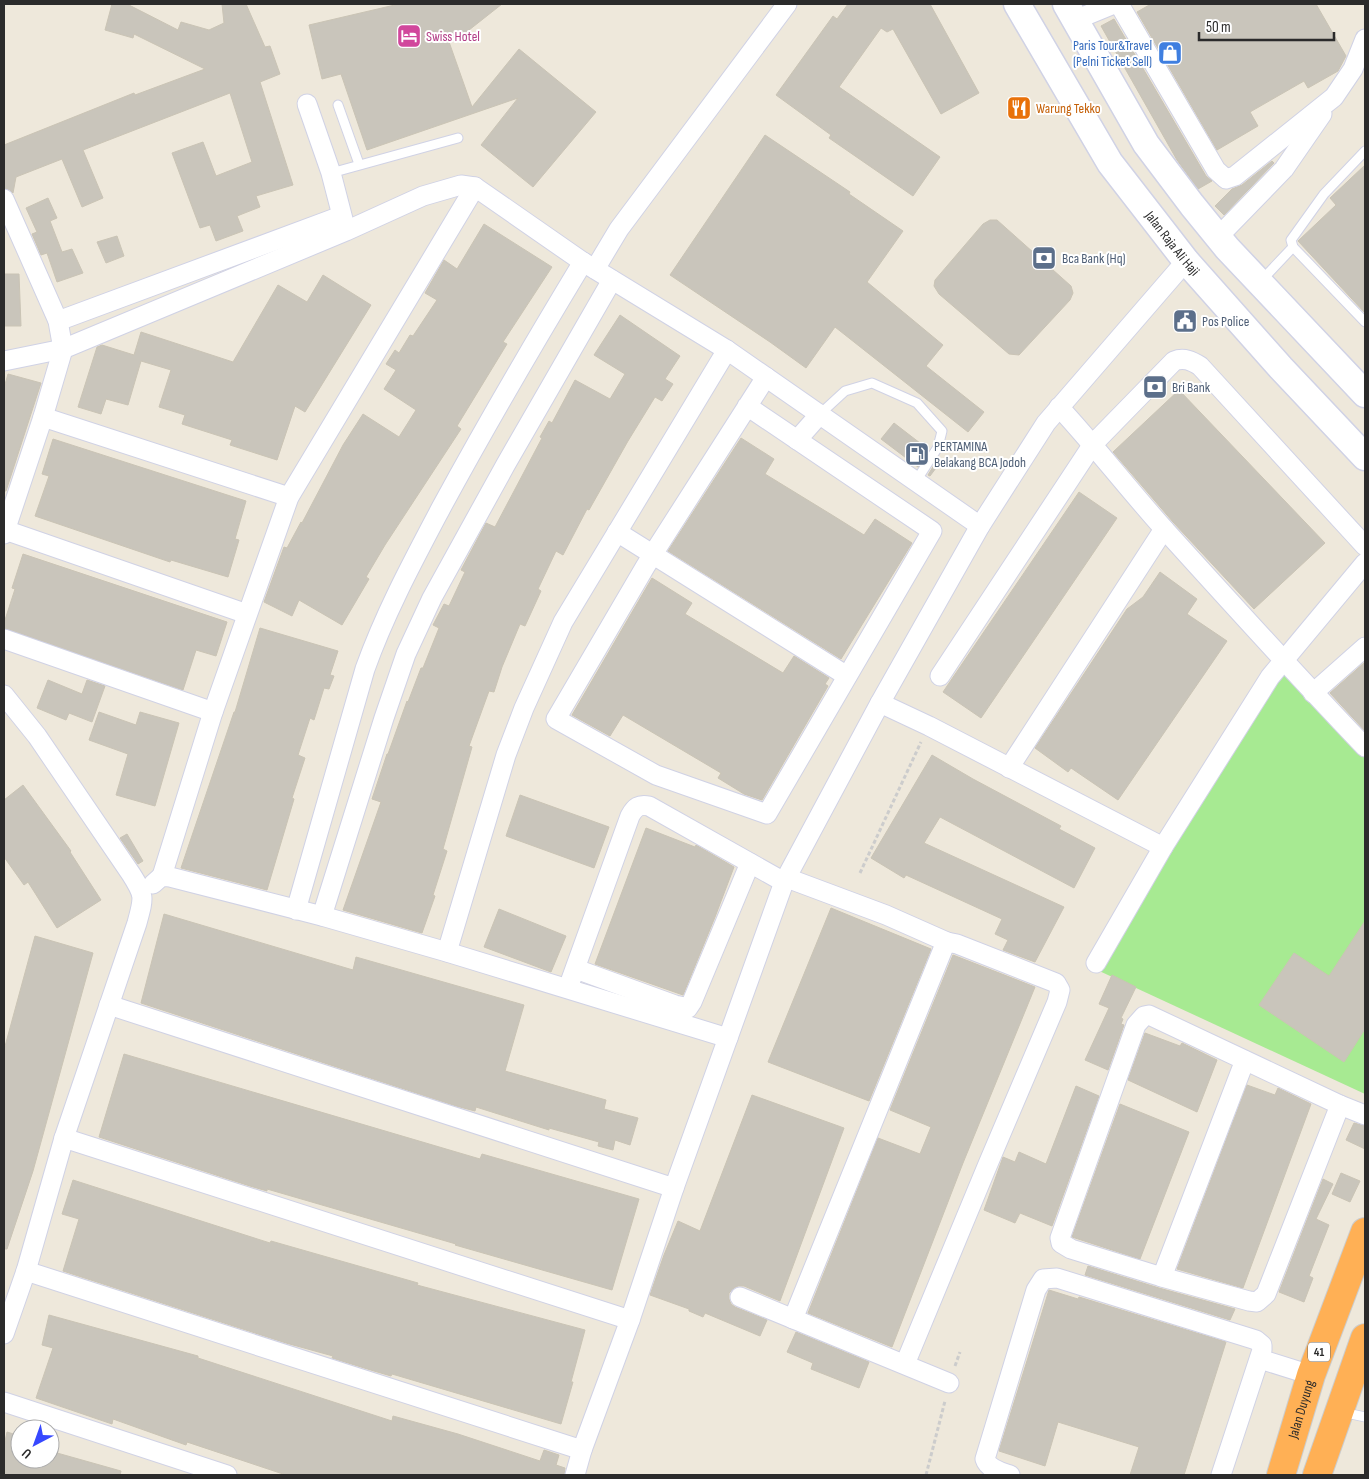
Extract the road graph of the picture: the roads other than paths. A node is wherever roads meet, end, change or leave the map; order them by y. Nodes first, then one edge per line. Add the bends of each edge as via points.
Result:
1 (787, 4) edge
2 (1016, 4) edge
3 (1114, 4) edge
4 (1119, 4) edge
5 (1070, 12) edge
6 (1365, 39) edge
7 (1334, 96) junction
8 (308, 104) dead end
9 (338, 105) dead end
10 (458, 138) dead end
11 (1146, 144) junction
12 (1365, 151) edge
13 (359, 164) junction
14 (1110, 164) junction
15 (331, 173) junction
16 (475, 187) junction
17 (4, 199) edge
18 (344, 223) junction
19 (1218, 236) junction
20 (1293, 247) junction
21 (1186, 261) junction
22 (589, 266) junction
23 (612, 280) junction
24 (1260, 282) junction
25 (58, 321) junction
26 (1365, 322) edge
27 (63, 349) junction
28 (727, 350) junction
29 (4, 361) edge
30 (766, 377) junction
31 (1365, 394) edge
32 (747, 406) junction
33 (1059, 407) junction
34 (820, 414) junction
35 (43, 417) junction
36 (797, 440) junction
37 (1093, 444) junction
38 (1365, 457) edge
39 (916, 481) junction
40 (289, 497) junction
41 (980, 526) junction
42 (1164, 529) junction
43 (4, 532) edge
44 (617, 532) junction
45 (1365, 546) edge
46 (653, 554) junction
47 (1365, 563) edge
48 (247, 614) junction
49 (4, 640) edge
50 (1365, 646) edge
51 (1284, 660) junction
52 (847, 676) junction
53 (940, 676) dead end
54 (1313, 693) junction
55 (4, 695) edge
56 (880, 703) junction
57 (213, 712) junction
58 (1365, 747) edge
59 (1009, 768) junction
60 (1163, 847) junction
61 (750, 863) junction
62 (162, 876) junction
63 (786, 880) junction
64 (142, 892) junction
65 (296, 910) junction
66 (322, 916) junction
67 (947, 942) junction
68 (447, 952) junction
69 (1096, 963) dead end
70 (576, 968) junction
71 (568, 988) junction
72 (109, 1005) junction
73 (728, 1038) junction
74 (1245, 1060) junction
75 (1340, 1105) junction
76 (1365, 1115) edge
77 (64, 1138) junction
78 (674, 1188) junction
79 (1365, 1232) edge
80 (26, 1271) junction
81 (1162, 1277) junction
82 (740, 1297) dead end
83 (793, 1319) junction
84 (630, 1320) junction
85 (4, 1334) edge
86 (1365, 1338) edge
87 (1260, 1359) junction
88 (905, 1364) junction
89 (1311, 1375) junction
90 (949, 1383) road end
91 (4, 1402) edge
92 (1303, 1402) junction
93 (1339, 1411) junction
94 (1365, 1417) edge
95 (582, 1450) junction
96 (227, 1475) edge
97 (575, 1475) edge
98 (1010, 1475) edge
99 (1221, 1475) edge
100 (1281, 1475) edge
101 (1317, 1475) edge

1 - 22 street
2 - 14 main road, Jalan Raja Ali Haji
3 - 5 street
4 - 7 street via 1216,170 1226,178 1235,176
5 - 11 main road
6 - 7 street via 1352,69
7 - 19 street via 1284,169
8 - 15 street
9 - 13 lane
10 - 13 lane
11 - 14 main road
11 - 19 main road
12 - 20 lane via 1324,194 1295,233 1291,240
13 - 15 lane
14 - 21 main road, Jalan Raja Ali Haji
15 - 18 street
16 - 18 street via 461,185
16 - 22 street
16 - 40 street
17 - 25 street
18 - 25 street
18 - 27 street
19 - 24 main road
20 - 24 lane
20 - 26 lane
21 - 33 street
21 - 38 main road, Jalan Raja Ali Haji
22 - 23 street
22 - 65 street via 472,451 397,591 365,669
23 - 28 street
23 - 66 street via 432,598 406,654
24 - 31 main road
25 - 27 street
27 - 29 street
27 - 35 street
28 - 30 street
28 - 44 street
30 - 32 street
30 - 34 street
32 - 36 street
32 - 46 street
33 - 37 street
33 - 41 street via 1046,422
34 - 36 street
34 - 39 street
34 - 39 lane via 845,392 872,383 917,403 942,431 938,447
35 - 40 street
35 - 43 street
36 - 52 street via 932,531
37 - 42 street
37 - 45 street via 1174,361 1193,361
37 - 53 street
39 - 41 street
40 - 48 street
41 - 56 street
42 - 51 street
42 - 59 street
43 - 48 street
44 - 46 street
44 - 68 street via 563,622 524,708 506,754
46 - 52 street
46 - 52 street via 556,719 656,776 767,814
47 - 51 street
48 - 57 street
49 - 57 street
50 - 54 street
51 - 54 street
51 - 60 street via 1270,677
54 - 58 street
55 - 64 street via 37,736
56 - 59 street
56 - 63 street
57 - 62 street
59 - 60 street
60 - 69 street
61 - 63 street
61 - 70 street via 690,1006 675,1005
61 - 70 street via 649,806 634,808
62 - 64 street
62 - 65 street
63 - 67 street via 886,915
63 - 73 street
64 - 72 street via 142,906
65 - 66 street
66 - 68 street
67 - 83 street
67 - 88 street via 1056,983 1060,990
68 - 71 street
70 - 71 street
71 - 73 street
72 - 77 street
72 - 78 street
73 - 78 street
74 - 75 street
74 - 81 street
74 - 81 street via 1149,1015 1136,1025 1060,1238 1061,1243 1071,1249
75 - 76 street
75 - 81 street via 1263,1298 1249,1302
77 - 80 street
77 - 84 street
78 - 84 street
79 - 89 highway, Jalan Duyung / 41
80 - 85 street
80 - 95 street
82 - 83 street
83 - 88 street
84 - 95 street
86 - 93 highway
87 - 89 street
87 - 98 street via 1262,1345 1256,1340 1057,1278 1043,1279 1036,1290 986,1459 990,1467
87 - 99 street
88 - 90 street
89 - 92 highway, Jalan Duyung / 41
91 - 96 street
92 - 93 highway
92 - 100 highway, Jalan Duyung / 41
93 - 94 lane
93 - 101 highway
95 - 97 street

